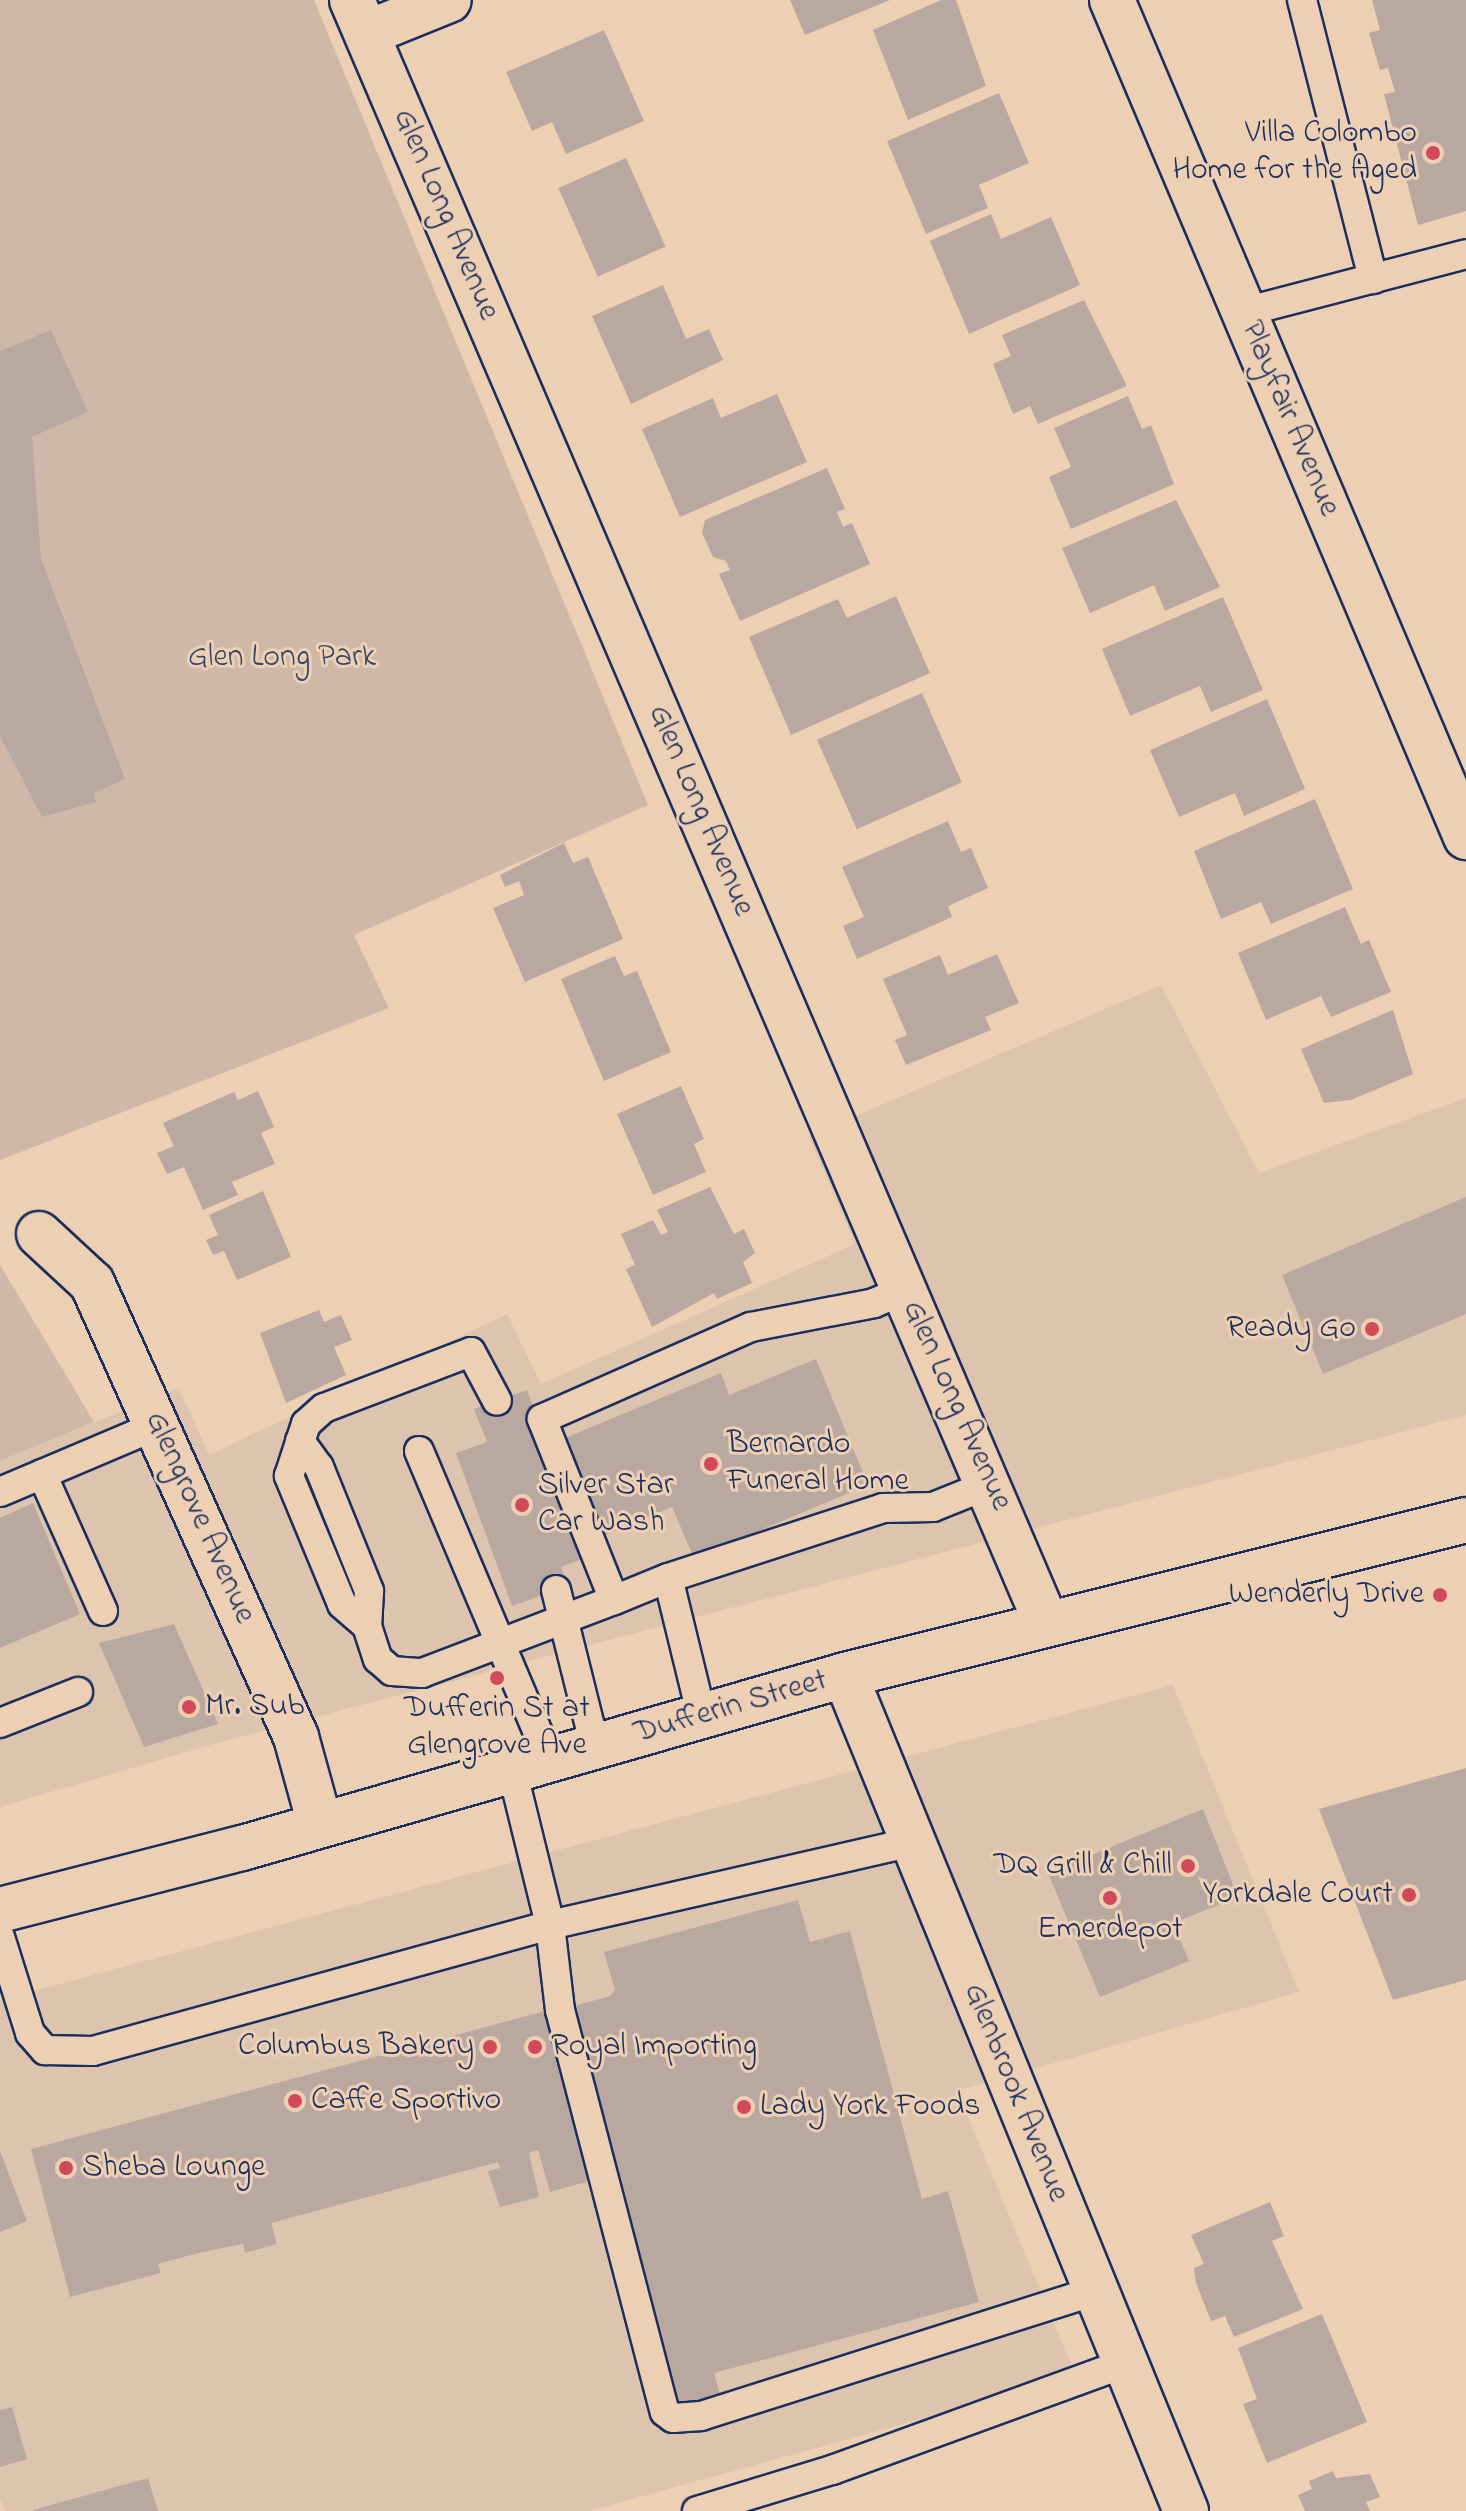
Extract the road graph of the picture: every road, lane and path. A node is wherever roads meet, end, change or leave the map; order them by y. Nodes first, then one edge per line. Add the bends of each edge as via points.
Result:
1 (449, 0) edge
2 (1112, 0) edge
3 (1302, 0) edge
4 (360, 17) edge
5 (1466, 254) edge
6 (1373, 279) junction
7 (1244, 312) junction
8 (1466, 837) edge
9 (39, 1234) dead end
10 (905, 1290) junction
11 (497, 1401) dead end
12 (158, 1425) junction
13 (419, 1451) dead end
14 (42, 1474) junction
15 (988, 1485) junction
16 (0, 1492) edge
17 (1466, 1520) edge
18 (668, 1578) junction
19 (556, 1590) dead end
20 (614, 1600) junction
21 (103, 1611) dead end
22 (1046, 1622) junction
23 (564, 1624) junction
24 (496, 1644) junction
25 (845, 1675) junction
26 (78, 1692) dead end
27 (702, 1717) junction
28 (0, 1723) edge
29 (595, 1746) junction
30 (530, 1765) junction
31 (320, 1824) junction
32 (913, 1842) junction
33 (0, 1910) edge
34 (550, 1925) junction
35 (0, 1937) edge
36 (1096, 2291) junction
37 (1126, 2363) junction
38 (697, 2511) edge
39 (1186, 2511) edge

1 - 4 street
2 - 7 street, Playfair Avenue
3 - 6 lane
4 - 10 street, Glen Long Avenue
5 - 6 lane
6 - 7 lane
7 - 8 street, Playfair Avenue
9 - 12 street, Glengrove Avenue via 92,1283
10 - 15 street, Glen Long Avenue
10 - 20 lane via 874,1303 751,1327 545,1414 542,1425
11 - 24 lane via 471,1352 454,1355 324,1408 306,1424 300,1441 319,1467 369,1591 367,1626 378,1659 407,1675
12 - 14 lane
12 - 31 street, Glengrove Avenue via 296,1737
13 - 24 lane
14 - 16 lane
14 - 21 lane
15 - 18 lane via 933,1507 883,1508
15 - 22 street, Glen Long Avenue
17 - 22 street, Dufferin Street
18 - 20 lane
18 - 27 lane
19 - 23 lane
20 - 23 lane
22 - 25 street, Dufferin Street
23 - 24 lane
23 - 29 lane
24 - 30 lane
25 - 27 street, Dufferin Street
25 - 32 street, Glenbrook Avenue
26 - 28 lane
27 - 29 street, Dufferin Street
29 - 30 street, Dufferin Street
30 - 31 street, Dufferin Street
30 - 34 lane
31 - 33 street, Dufferin Street
32 - 34 lane
32 - 36 street, Glenbrook Avenue
34 - 35 lane via 93,2051 66,2053 45,2050 30,2033
34 - 36 lane via 560,2010 665,2412 673,2418 701,2416
36 - 37 street, Glenbrook Avenue
37 - 38 lane via 832,2470
37 - 39 street, Glenbrook Avenue

